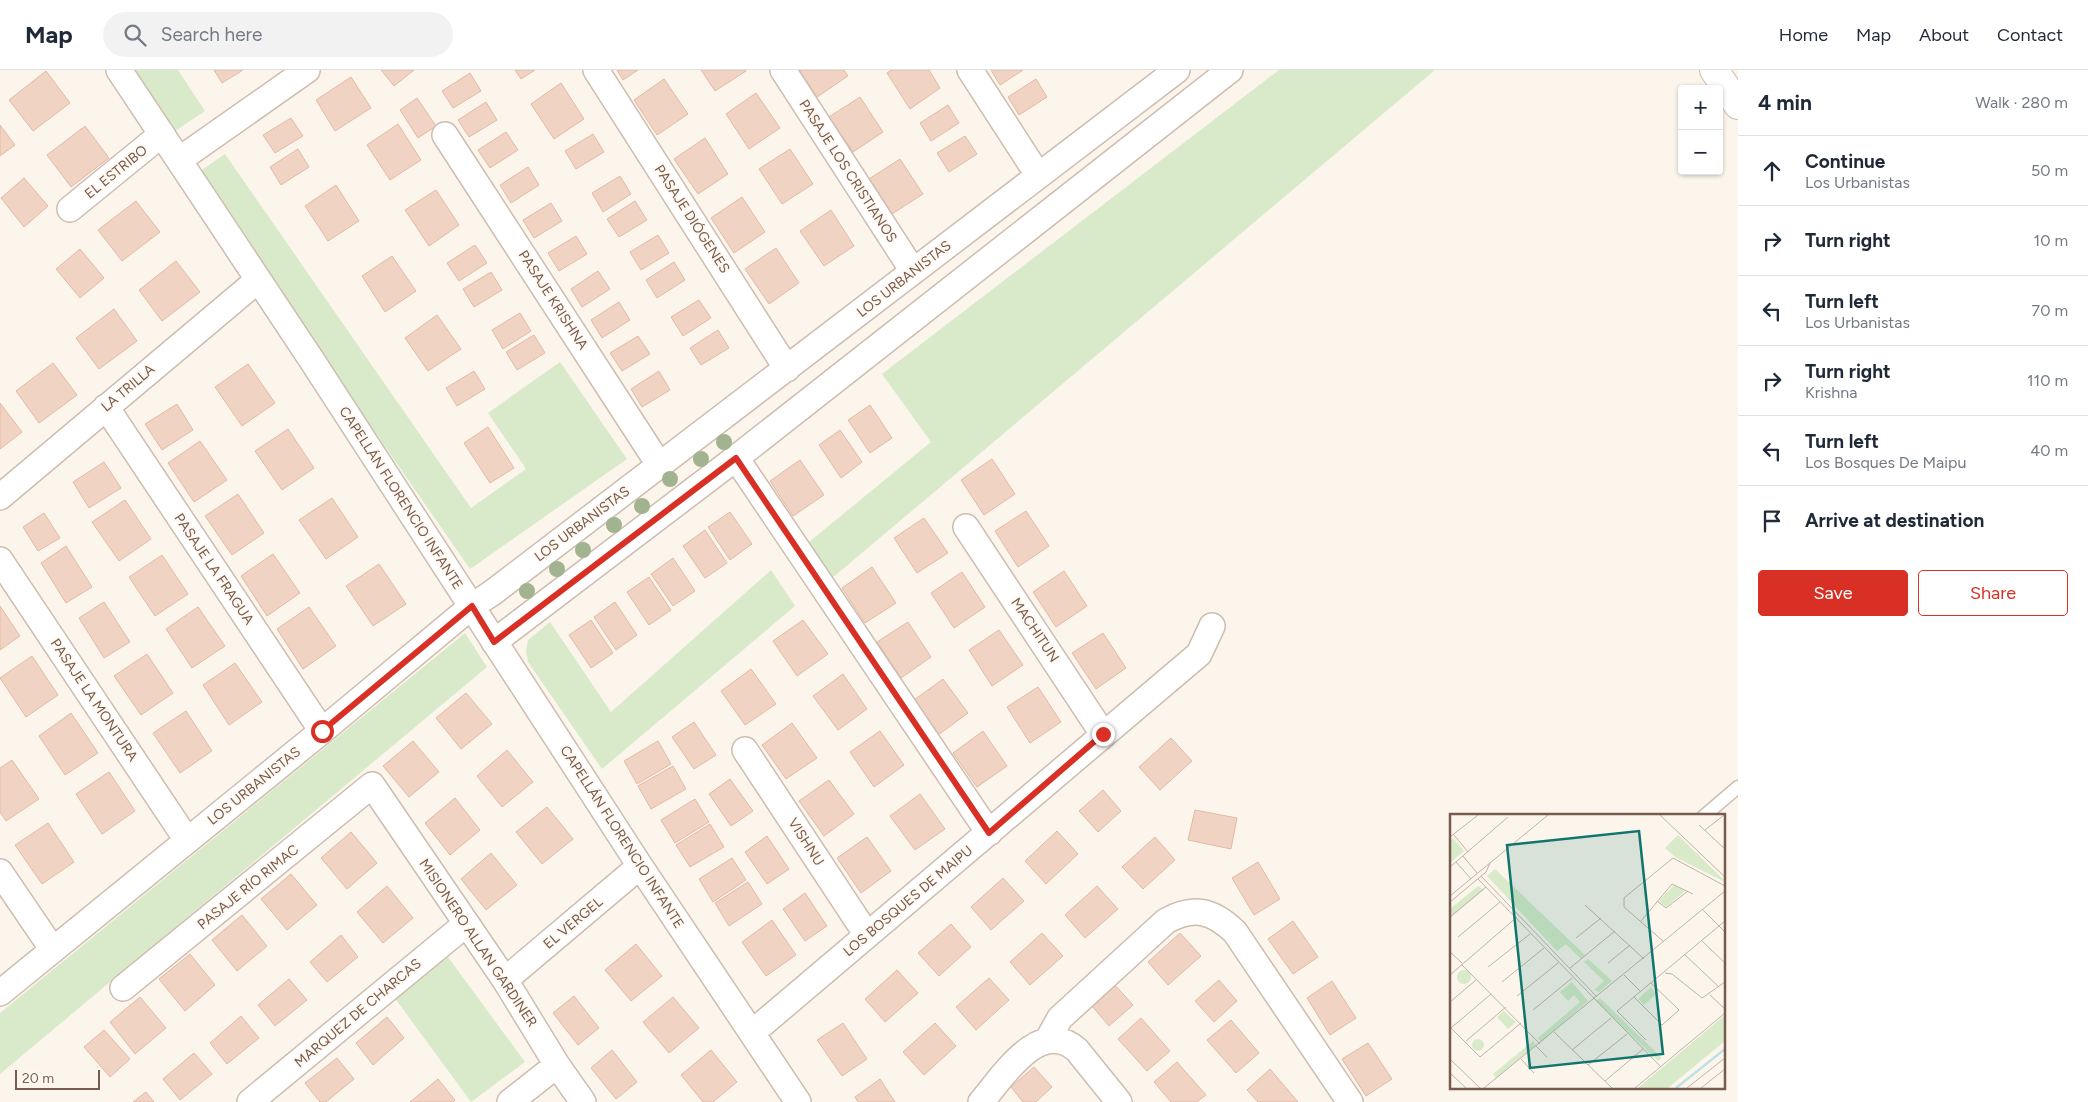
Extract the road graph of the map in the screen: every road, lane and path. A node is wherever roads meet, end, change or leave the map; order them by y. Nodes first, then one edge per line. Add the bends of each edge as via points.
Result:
1 (119, 70) edge
2 (307, 70) edge
3 (596, 70) edge
4 (783, 70) edge
5 (970, 70) edge
6 (1230, 70) edge
7 (1714, 70) edge
8 (1167, 73) edge
9 (1183, 106) junction
10 (1738, 106) edge
11 (162, 134) junction
12 (445, 135) dead end
13 (179, 160) junction
14 (1038, 175) junction
15 (70, 210) dead end
16 (914, 272) junction
17 (258, 280) junction
18 (787, 369) junction
19 (106, 407) junction
20 (736, 458) junction
21 (660, 466) junction
22 (0, 497) edge
23 (966, 527) dead end
24 (0, 560) edge
25 (472, 606) junction
26 (1212, 626) dead end
27 (494, 642) junction
28 (322, 731) junction
29 (1103, 734) junction
30 (745, 750) dead end
31 (372, 785) joint
32 (1738, 787) edge
33 (1706, 814) edge
34 (989, 833) junction
35 (187, 840) junction
36 (640, 866) junction
37 (0, 872) edge
38 (466, 924) junction
39 (868, 935) junction
40 (53, 950) junction
41 (505, 980) junction
42 (123, 988) dead end
43 (0, 993) edge
44 (753, 1032) junction
45 (1047, 1041) junction
46 (558, 1065) junction
47 (250, 1102) edge
48 (510, 1102) edge
49 (583, 1102) edge
50 (798, 1102) edge
51 (981, 1102) edge
52 (1119, 1102) edge
53 (1350, 1102) edge

1 - 11 street, CAPELLÁN FLORENCIO INFANTE
2 - 13 street
3 - 18 street, PASAJE DIÓGENES
4 - 16 street, PASAJE LOS CRISTIANOS
5 - 14 street
6 - 9 street
7 - 10 street
8 - 9 street
8 - 14 street, LOS URBANISTAS
9 - 20 street
11 - 13 street, CAPELLÁN FLORENCIO INFANTE
11 - 15 street, EL ESTRIBO
12 - 21 street, PASAJE KRISHNA
13 - 17 street, CAPELLÁN FLORENCIO INFANTE
14 - 16 street, LOS URBANISTAS
16 - 18 street, LOS URBANISTAS
17 - 19 street, LA TRILLA
17 - 25 street, CAPELLÁN FLORENCIO INFANTE
18 - 21 street, LOS URBANISTAS
19 - 22 street, LA TRILLA
19 - 28 street, PASAJE LA FRAGUA
20 - 27 street
20 - 34 street
21 - 25 street, LOS URBANISTAS
23 - 29 street, MACHITUN
24 - 35 street, PASAJE LA MONTURA
25 - 27 street, CAPELLÁN FLORENCIO INFANTE
25 - 28 street, LOS URBANISTAS
26 - 29 street, LOS BOSQUES DE MAIPU via 1199,654
27 - 36 street, CAPELLÁN FLORENCIO INFANTE
28 - 35 street, LOS URBANISTAS
29 - 34 street, LOS BOSQUES DE MAIPU
30 - 39 street, VISHNU
31 - 38 street, MISIONERO ALLAN GARDINER
31 - 42 street, PASAJE RÍO RIMAC
32 - 33 lane
34 - 39 street, LOS BOSQUES DE MAIPU
35 - 40 street, LOS URBANISTAS
36 - 41 street, EL VERGEL
36 - 44 street, CAPELLÁN FLORENCIO INFANTE
37 - 40 street
38 - 41 street, MISIONERO ALLAN GARDINER
38 - 47 street, MARQUEZ DE CHARCAS
39 - 44 street, LOS BOSQUES DE MAIPU
40 - 43 street, LOS URBANISTAS
41 - 46 street, MISIONERO ALLAN GARDINER
44 - 50 street, CAPELLÁN FLORENCIO INFANTE
45 - 51 street via 1035,1044 1021,1055
45 - 52 street via 1071,1045
45 - 53 street via 1060,1018 1166,921 1192,911 1208,913 1235,932
46 - 48 street
46 - 49 street, MISIONERO ALLAN GARDINER

